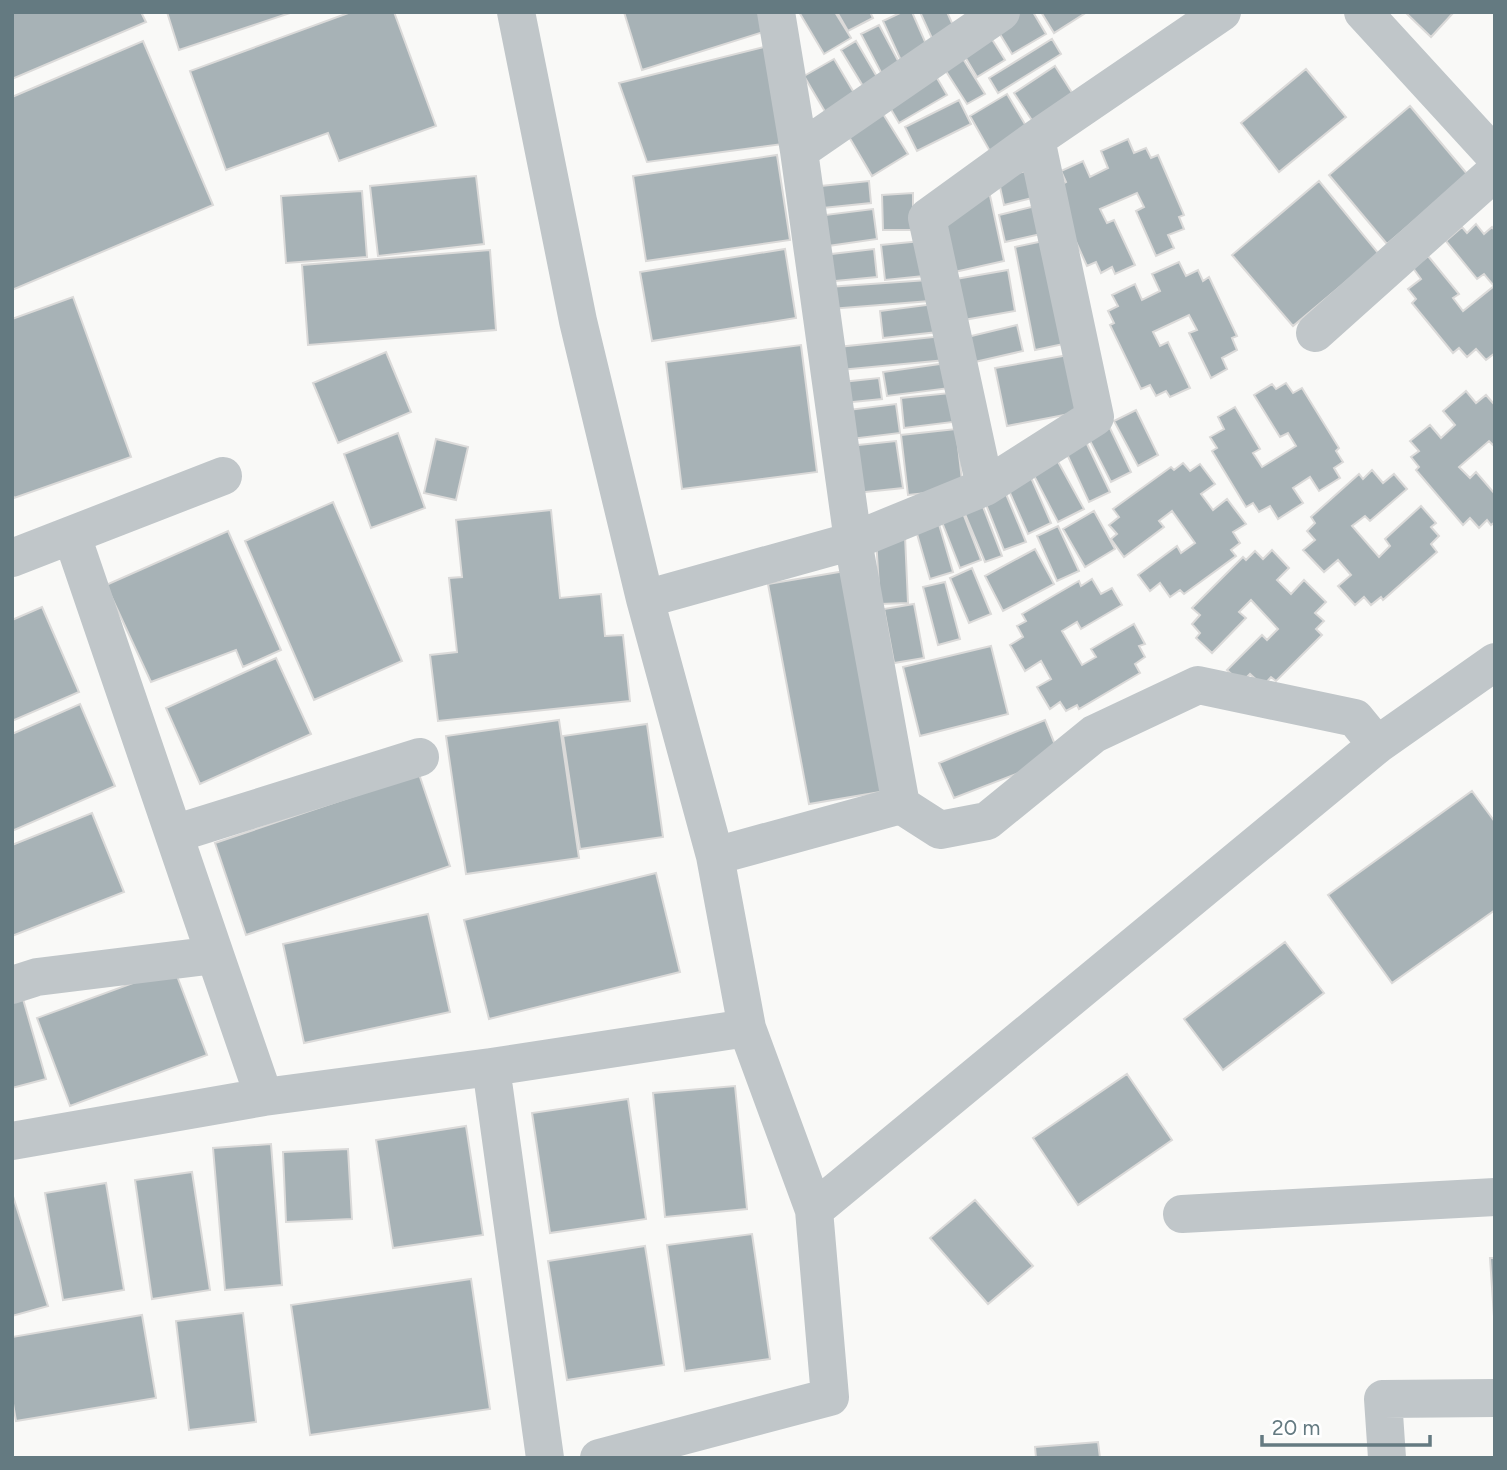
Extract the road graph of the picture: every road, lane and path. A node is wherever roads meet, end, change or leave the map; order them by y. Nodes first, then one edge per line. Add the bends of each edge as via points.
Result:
1 (516, 12) edge
2 (776, 12) edge
3 (1001, 12) edge
4 (1222, 12) edge
5 (1363, 12) edge
6 (1036, 139) junction
7 (799, 151) junction
8 (1495, 156) edge
9 (1495, 172) edge
10 (1315, 333) dead end
11 (223, 476) dead end
12 (985, 487) junction
13 (72, 536) junction
14 (853, 541) junction
15 (12, 558) edge
16 (645, 599) junction
17 (1495, 662) edge
18 (1377, 745) junction
19 (420, 757) dead end
20 (901, 805) junction
21 (174, 834) junction
22 (715, 856) junction
23 (215, 955) junction
24 (12, 985) edge
25 (747, 1028) junction
26 (491, 1067) junction
27 (264, 1097) junction
28 (12, 1141) edge
29 (1495, 1197) edge
30 (814, 1210) junction
31 (1182, 1214) dead end
32 (1495, 1398) edge
33 (545, 1458) edge
34 (599, 1458) edge
35 (1387, 1458) edge

1 - 16 street via 578,321
2 - 7 street
3 - 7 street
4 - 6 street
5 - 8 street
6 - 12 street via 927,218
6 - 12 street via 1095,417
7 - 14 street
9 - 10 street
11 - 13 street
12 - 14 street
13 - 15 street
13 - 21 street
14 - 16 street
14 - 20 street
16 - 22 street
17 - 18 street
18 - 20 street via 1355,718 1198,685 1094,734 987,821 940,830
18 - 30 street
19 - 21 street
20 - 22 street
21 - 23 street
22 - 25 street
23 - 24 street
23 - 27 street
25 - 26 street
25 - 30 street
26 - 27 street
26 - 33 street
27 - 28 street
29 - 31 street
30 - 34 street via 830,1397
32 - 35 street via 1383,1399

